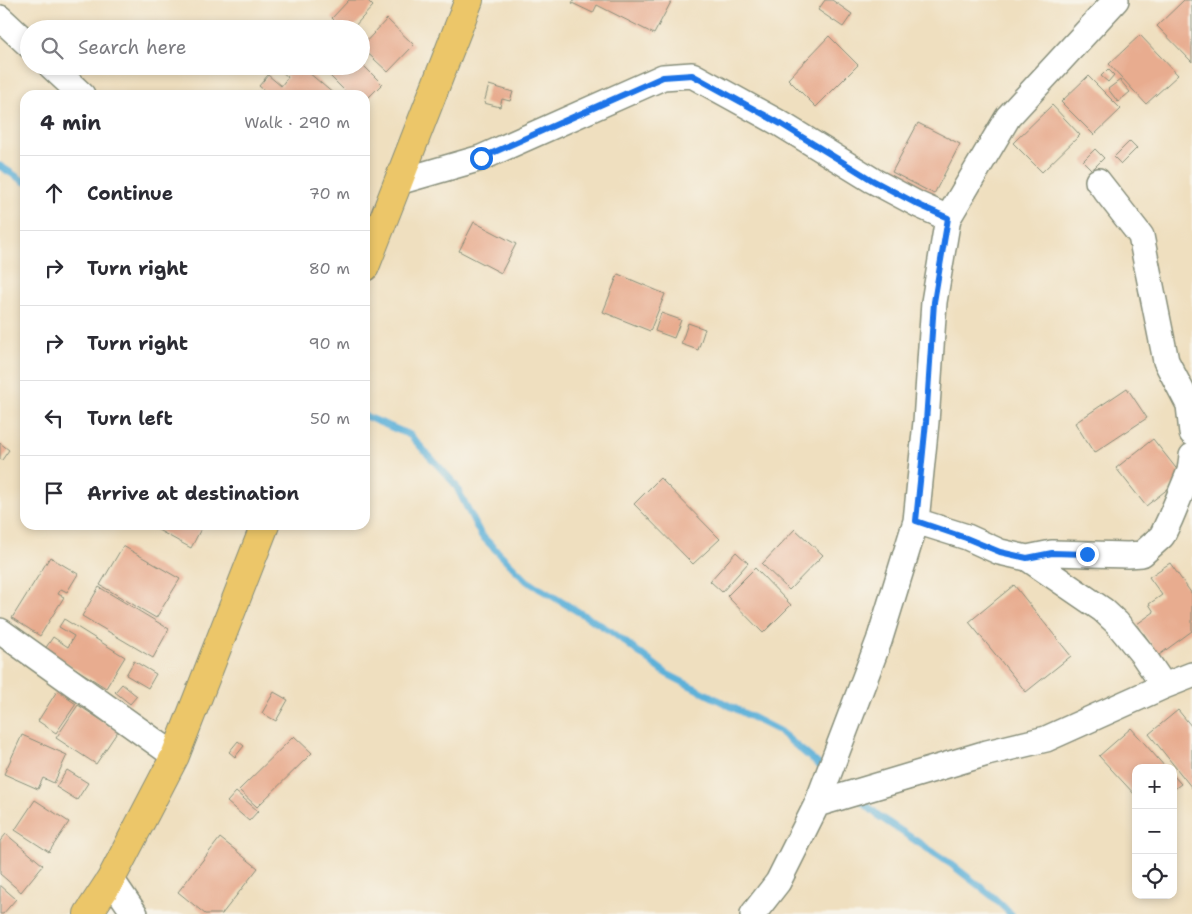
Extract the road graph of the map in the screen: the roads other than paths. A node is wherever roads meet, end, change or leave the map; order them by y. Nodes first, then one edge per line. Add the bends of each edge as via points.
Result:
1 (469, 0) edge
2 (1116, 0) edge
3 (0, 18) edge
4 (20, 37) edge
5 (61, 75) edge
6 (77, 90) edge
7 (1098, 181) dead end
8 (398, 182) junction
9 (948, 218) junction
10 (370, 248) edge
11 (1192, 433) edge
12 (1192, 456) edge
13 (916, 521) junction
14 (263, 530) edge
15 (1027, 558) junction
16 (0, 631) edge
17 (1192, 676) edge
18 (1164, 686) junction
19 (175, 756) junction
20 (817, 804) junction
21 (111, 879) junction
22 (88, 914) edge
23 (135, 914) edge
24 (753, 914) edge

1 - 8 main road
2 - 9 street via 1008,117
3 - 4 street
5 - 6 street
7 - 11 street via 1141,236 1166,361 1189,405
8 - 9 street via 481,158 663,77 692,75 781,124 872,180
8 - 10 main road
9 - 13 street via 934,302
12 - 15 street via 1190,471 1162,536 1142,554 1052,553
13 - 15 street via 1000,552
13 - 20 street via 879,641
14 - 19 main road
15 - 18 street via 1117,623
16 - 19 street
17 - 18 street
18 - 20 street via 1046,739 987,753
19 - 21 main road
20 - 24 street via 778,882
21 - 22 main road
21 - 23 street

